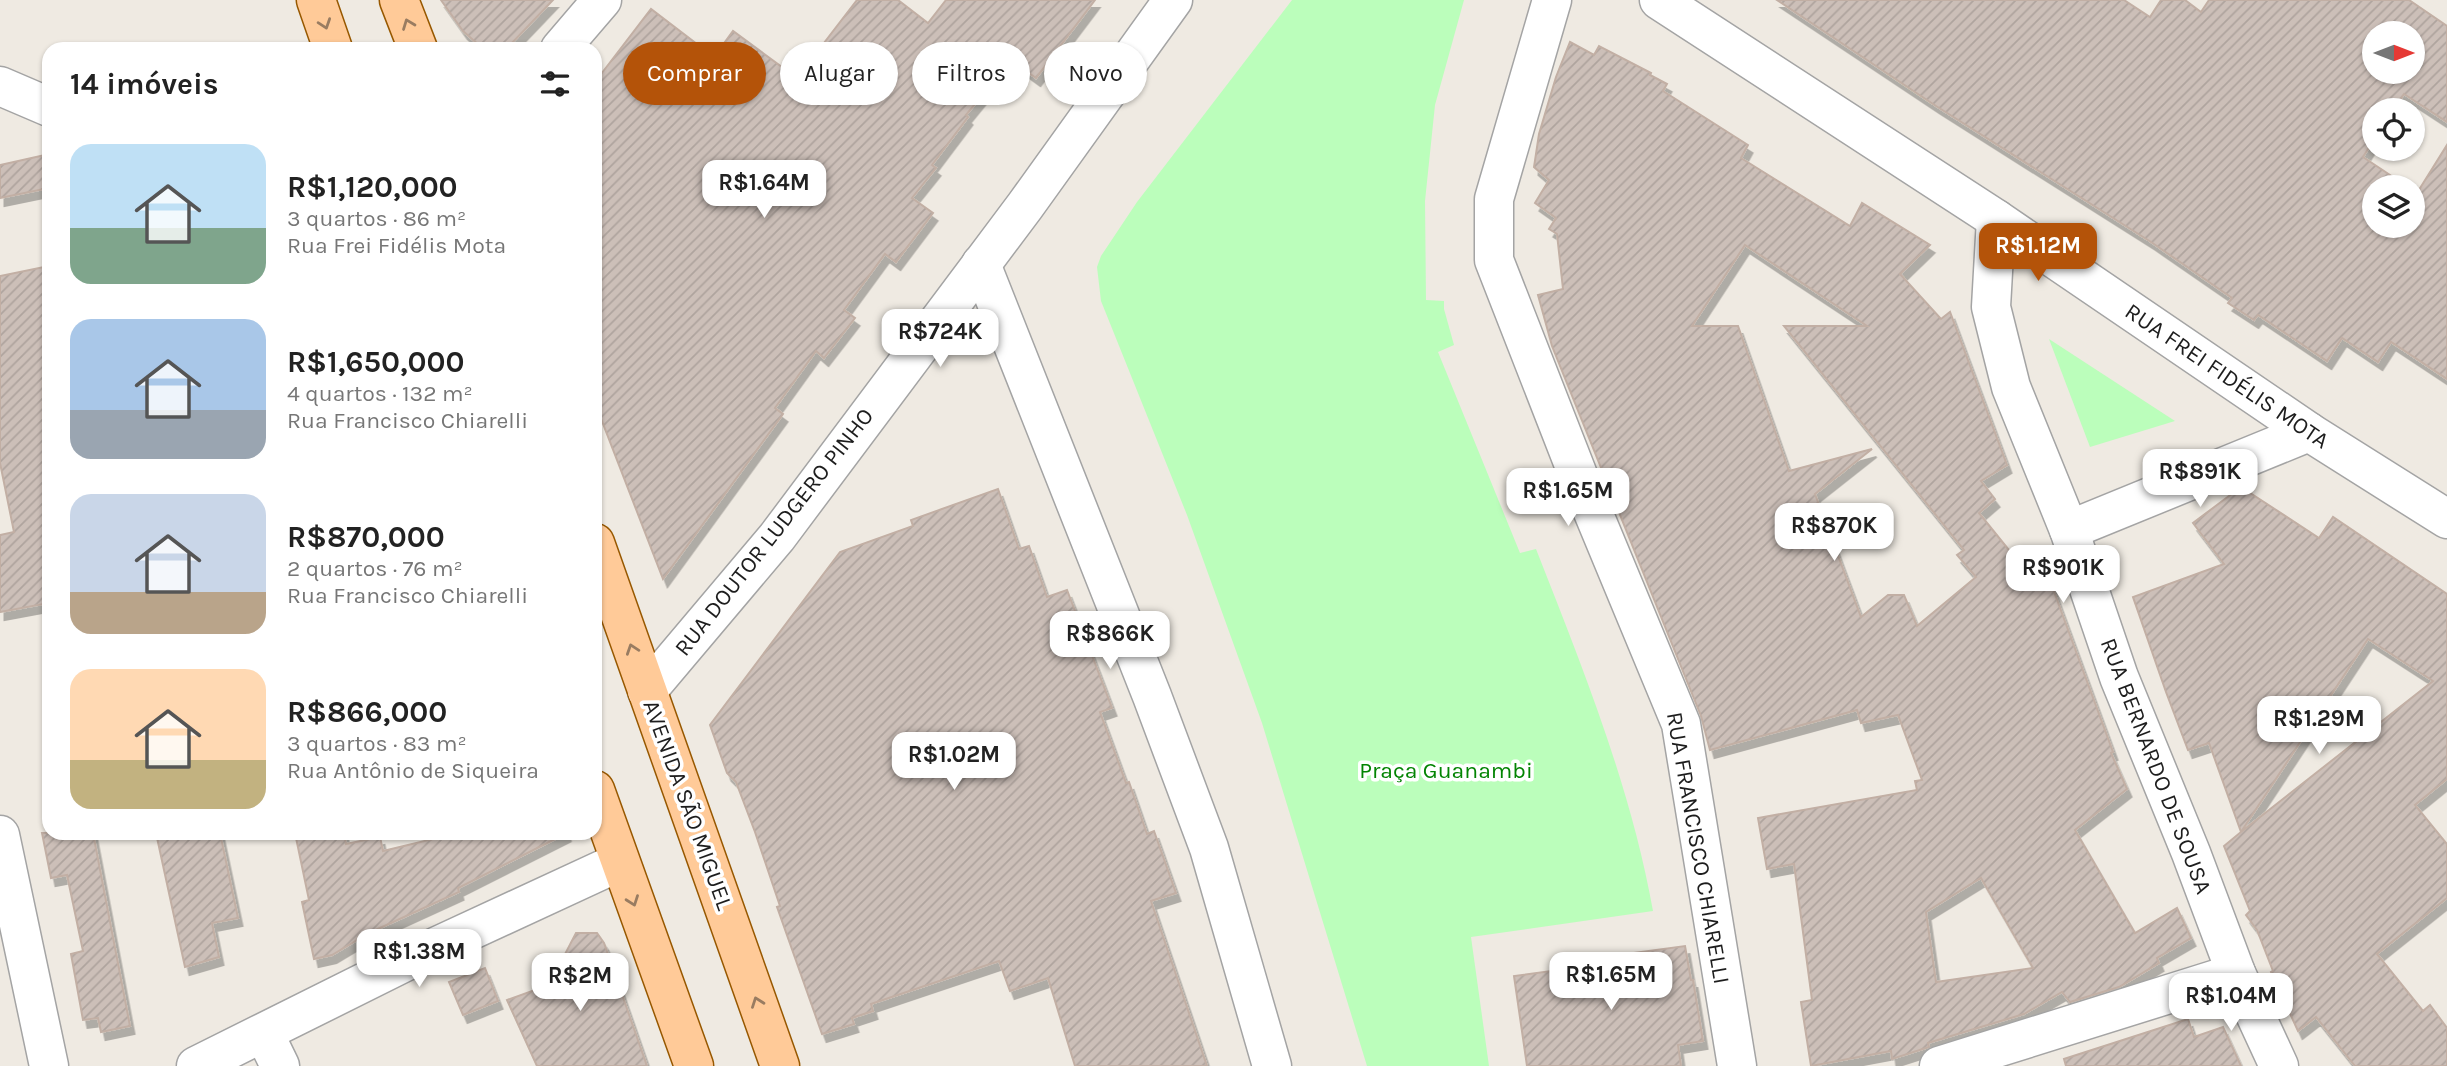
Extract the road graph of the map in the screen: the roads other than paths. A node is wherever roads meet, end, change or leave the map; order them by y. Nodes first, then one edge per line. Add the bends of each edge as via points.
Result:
1 (316, 0) edge
2 (399, 0) edge
3 (602, 0) edge
4 (1172, 0) edge
5 (1552, 0) edge
6 (1659, 0) edge
7 (331, 42) edge
8 (415, 42) edge
9 (566, 42) edge
10 (0, 86) edge
11 (42, 104) edge
12 (1996, 219) junction
13 (981, 264) junction
14 (2309, 432) junction
15 (2447, 519) edge
16 (2069, 530) junction
17 (602, 563) edge
18 (647, 691) junction
19 (602, 811) edge
20 (0, 835) edge
21 (619, 862) junction
22 (2236, 973) junction
23 (272, 1050) edge
24 (48, 1066) edge
25 (196, 1066) edge
26 (694, 1066) edge
27 (780, 1066) edge
28 (1272, 1066) edge
29 (1737, 1066) edge
30 (1938, 1066) edge
31 (2279, 1066) edge

1 -> 7 main road
8 -> 2 main road
3 - 9 street
4 - 13 street, RUA DOUTOR LUDGERO PINHO
5 - 29 street, RUA FRANCISCO CHIARELLI via 1494,199 1494,260 1681,724
6 - 12 street, RUA FREI FIDÉLIS MOTA
10 - 11 street
12 - 14 street, RUA FREI FIDÉLIS MOTA
12 - 16 street, RUA BERNARDO DE SOUSA via 1991,307 2011,387
13 - 18 street, RUA DOUTOR LUDGERO PINHO via 776,537
13 - 28 street via 1209,848
14 - 15 street, RUA FREI FIDÉLIS MOTA
14 - 16 street
16 - 22 street, RUA BERNARDO DE SOUSA via 2119,677
18 -> 17 main road, AVENIDA SÃO MIGUEL
27 -> 18 main road, AVENIDA SÃO MIGUEL
19 - 21 main road
20 - 24 street
21 - 23 street via 433,948
21 -> 26 main road
22 - 30 street
22 - 31 street, RUA BERNARDO DE SOUSA
23 - 25 street

